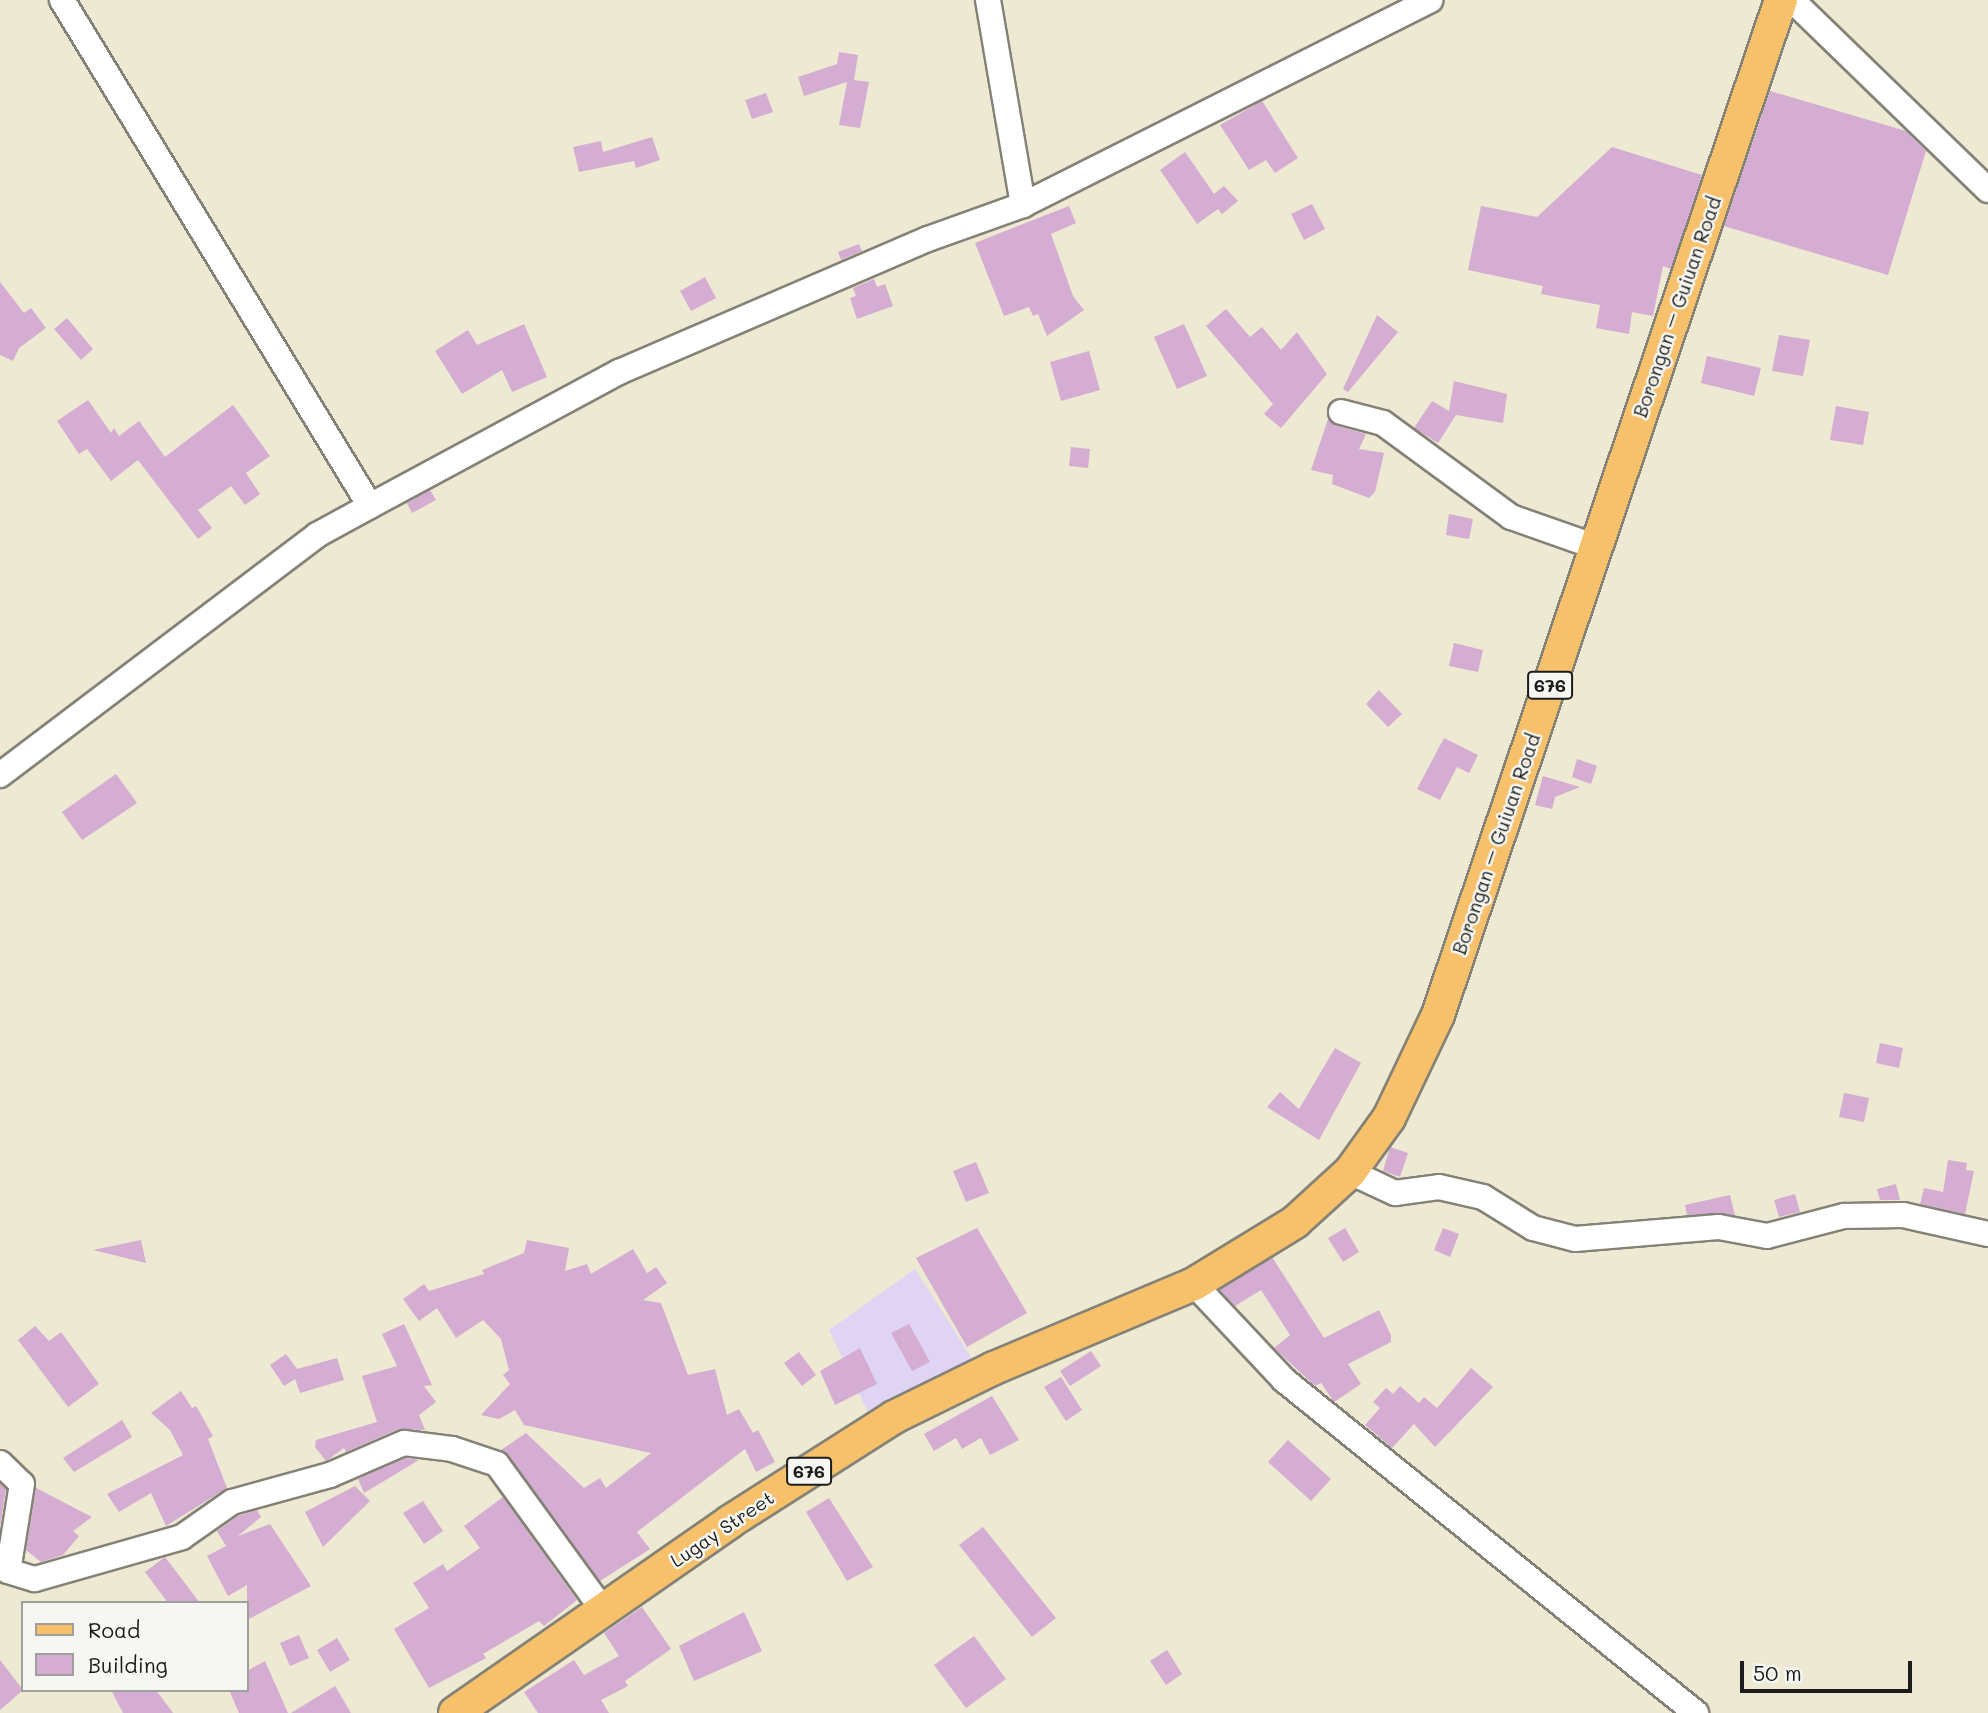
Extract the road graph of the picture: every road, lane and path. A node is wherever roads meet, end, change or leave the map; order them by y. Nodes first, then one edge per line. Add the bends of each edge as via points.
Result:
1 (62, 0) edge
2 (988, 0) edge
3 (1430, 0) edge
4 (1781, 0) edge
5 (1792, 0) edge
6 (1988, 190) edge
7 (1023, 205) junction
8 (1341, 412) dead end
9 (370, 506) junction
10 (1596, 547) junction
11 (0, 775) edge
12 (1350, 1172) junction
13 (1988, 1234) edge
14 (1194, 1284) junction
15 (0, 1463) edge
16 (603, 1610) junction
17 (455, 1713) edge
18 (1696, 1713) edge

1 - 9 street
2 - 7 street
3 - 7 street
4 - 10 main road, Borongan – Guiuan Road / 676
5 - 6 street
7 - 9 street via 929,239 619,372
8 - 10 street via 1383,423 1511,517
9 - 11 street via 317,535
10 - 12 main road, Borongan – Guiuan Road / 676 via 1438,1015 1390,1118
12 - 13 street via 1395,1194 1440,1187 1483,1197 1533,1228 1575,1239 1719,1227 1767,1236 1844,1216 1903,1215
12 - 14 main road, Borongan – Guiuan Road / 676 via 1295,1222
14 - 16 main road, Lugay Street / 676 via 993,1368 894,1416
14 - 18 street via 1284,1380
15 - 16 street via 22,1483 8,1571 35,1579 183,1537 232,1502 330,1475 404,1443 452,1449 497,1464
16 - 17 main road, Lugay Street / 676

